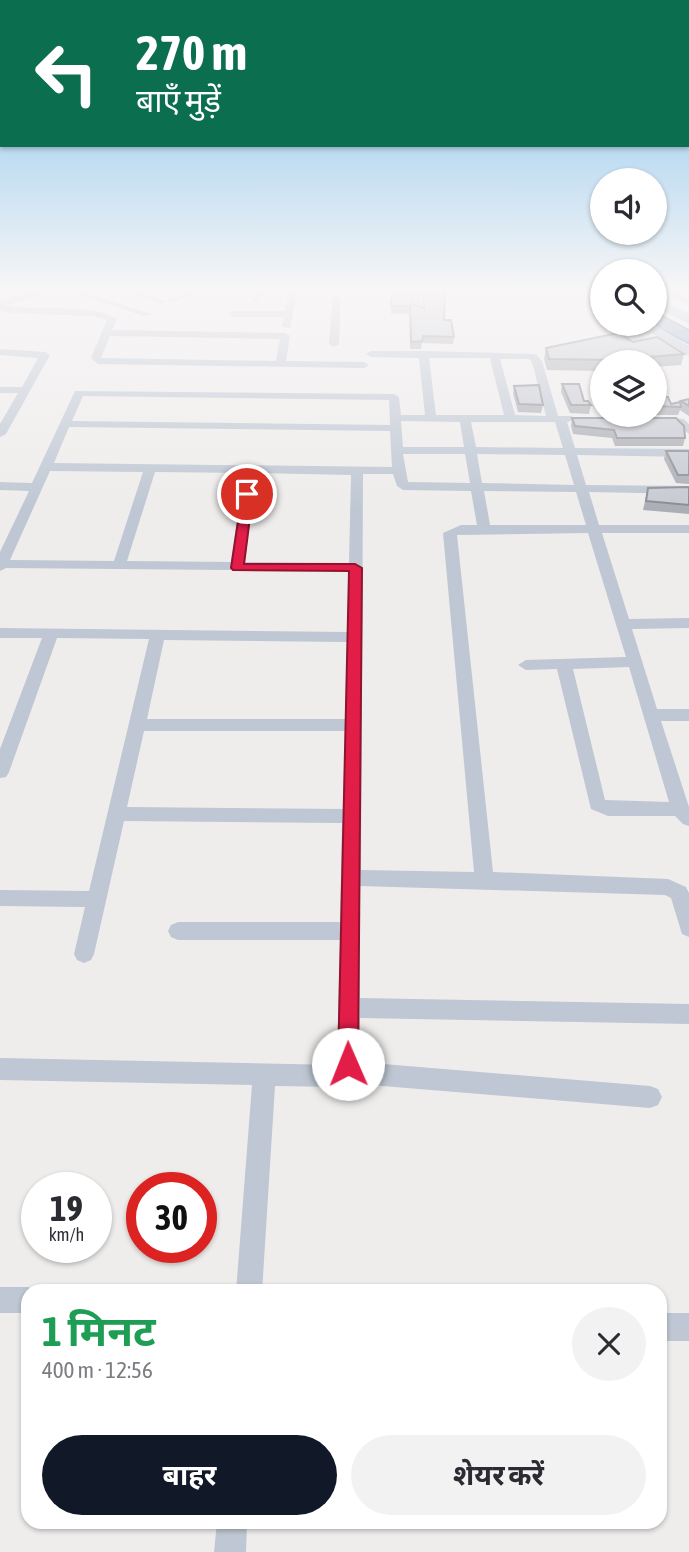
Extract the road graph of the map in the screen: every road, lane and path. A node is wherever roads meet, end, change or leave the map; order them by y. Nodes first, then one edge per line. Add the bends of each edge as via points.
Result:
1 (39, 364) edge
2 (316, 364) edge
3 (425, 364) edge
4 (496, 364) edge
5 (538, 364) edge
6 (364, 365) dead end
7 (0, 390) edge
8 (26, 390) junction
9 (164, 409) junction
10 (431, 418) junction
11 (465, 418) junction
12 (510, 419) junction
13 (556, 419) junction
14 (586, 419) edge
15 (667, 421) edge
16 (396, 423) junction
17 (65, 424) junction
18 (688, 428) edge
19 (0, 434) edge
20 (397, 450) junction
21 (470, 450) junction
22 (570, 451) junction
23 (689, 453) edge
24 (46, 467) junction
25 (150, 468) junction
26 (251, 469) junction
27 (398, 470) junction
28 (357, 471) junction
29 (0, 486) edge
30 (36, 487) junction
31 (475, 487) junction
32 (581, 488) junction
33 (689, 490) edge
34 (484, 529) junction
35 (595, 529) junction
36 (689, 530) edge
37 (5, 539) edge
38 (1, 566) edge
39 (119, 566) junction
40 (237, 568) junction
41 (355, 568) junction
42 (689, 623) edge
43 (624, 624) junction
44 (0, 633) edge
45 (51, 633) junction
46 (159, 635) junction
47 (354, 637) junction
48 (635, 662) junction
49 (564, 664) junction
50 (526, 665) dead end
51 (652, 715) junction
52 (689, 715) edge
53 (352, 725) junction
54 (136, 726) junction
55 (0, 772) edge
56 (116, 814) junction
57 (685, 814) edge
58 (352, 817) junction
59 (349, 878) junction
60 (484, 880) junction
61 (0, 898) edge
62 (96, 900) junction
63 (689, 928) edge
64 (178, 931) dead end
65 (349, 931) junction
66 (84, 954) dead end
67 (347, 1008) junction
68 (689, 1014) edge
69 (346, 1072) junction
70 (1, 1073) edge
71 (264, 1075) junction
72 (650, 1097) dead end
73 (250, 1284) edge
74 (0, 1300) edge
75 (21, 1300) edge
76 (667, 1327) edge
77 (689, 1327) edge
78 (232, 1529) edge
79 (230, 1552) edge

1 - 8 street
2 - 6 street
3 - 10 street
4 - 12 street
5 - 13 street
7 - 8 street
8 - 19 street
9 - 16 street
9 - 16 street via 391,397 396,398
9 - 17 street
9 - 17 street via 81,393
10 - 11 street
10 - 16 street
11 - 12 street
11 - 21 street
12 - 13 street
13 - 14 street
13 - 22 street
15 - 18 street via 680,421
16 - 20 street
17 - 24 street
20 - 21 street
20 - 27 street
21 - 22 street
21 - 31 street
22 - 23 street
22 - 32 street
24 - 25 street
24 - 30 street
25 - 26 street
25 - 39 street
26 - 28 street
26 - 40 street
27 - 28 street
27 - 31 street via 401,483 407,486
28 - 41 street
29 - 30 street
30 - 37 street
31 - 32 street
31 - 34 street
32 - 33 street
32 - 35 street
34 - 35 street
34 - 60 street via 450,533
35 - 36 street
35 - 43 street
37 - 38 street
38 - 39 street
39 - 40 street
40 - 41 street
41 - 47 street
42 - 43 street
43 - 48 street
44 - 45 street
45 - 46 street
45 - 55 street
46 - 47 street
46 - 54 street
47 - 53 street
48 - 49 street
48 - 51 street
49 - 50 street
49 - 57 street via 597,804
51 - 52 street
51 - 57 street
53 - 54 street
53 - 58 street
54 - 56 street
56 - 58 street
56 - 62 street
58 - 59 street
59 - 60 street
59 - 65 street
60 - 63 street via 668,887 679,893
61 - 62 street
62 - 66 street
64 - 65 street
65 - 67 street
67 - 68 street
67 - 69 street
69 - 71 street via 336,1076
69 - 72 street
70 - 71 street
71 - 73 street
74 - 75 street
76 - 77 street
78 - 79 street

